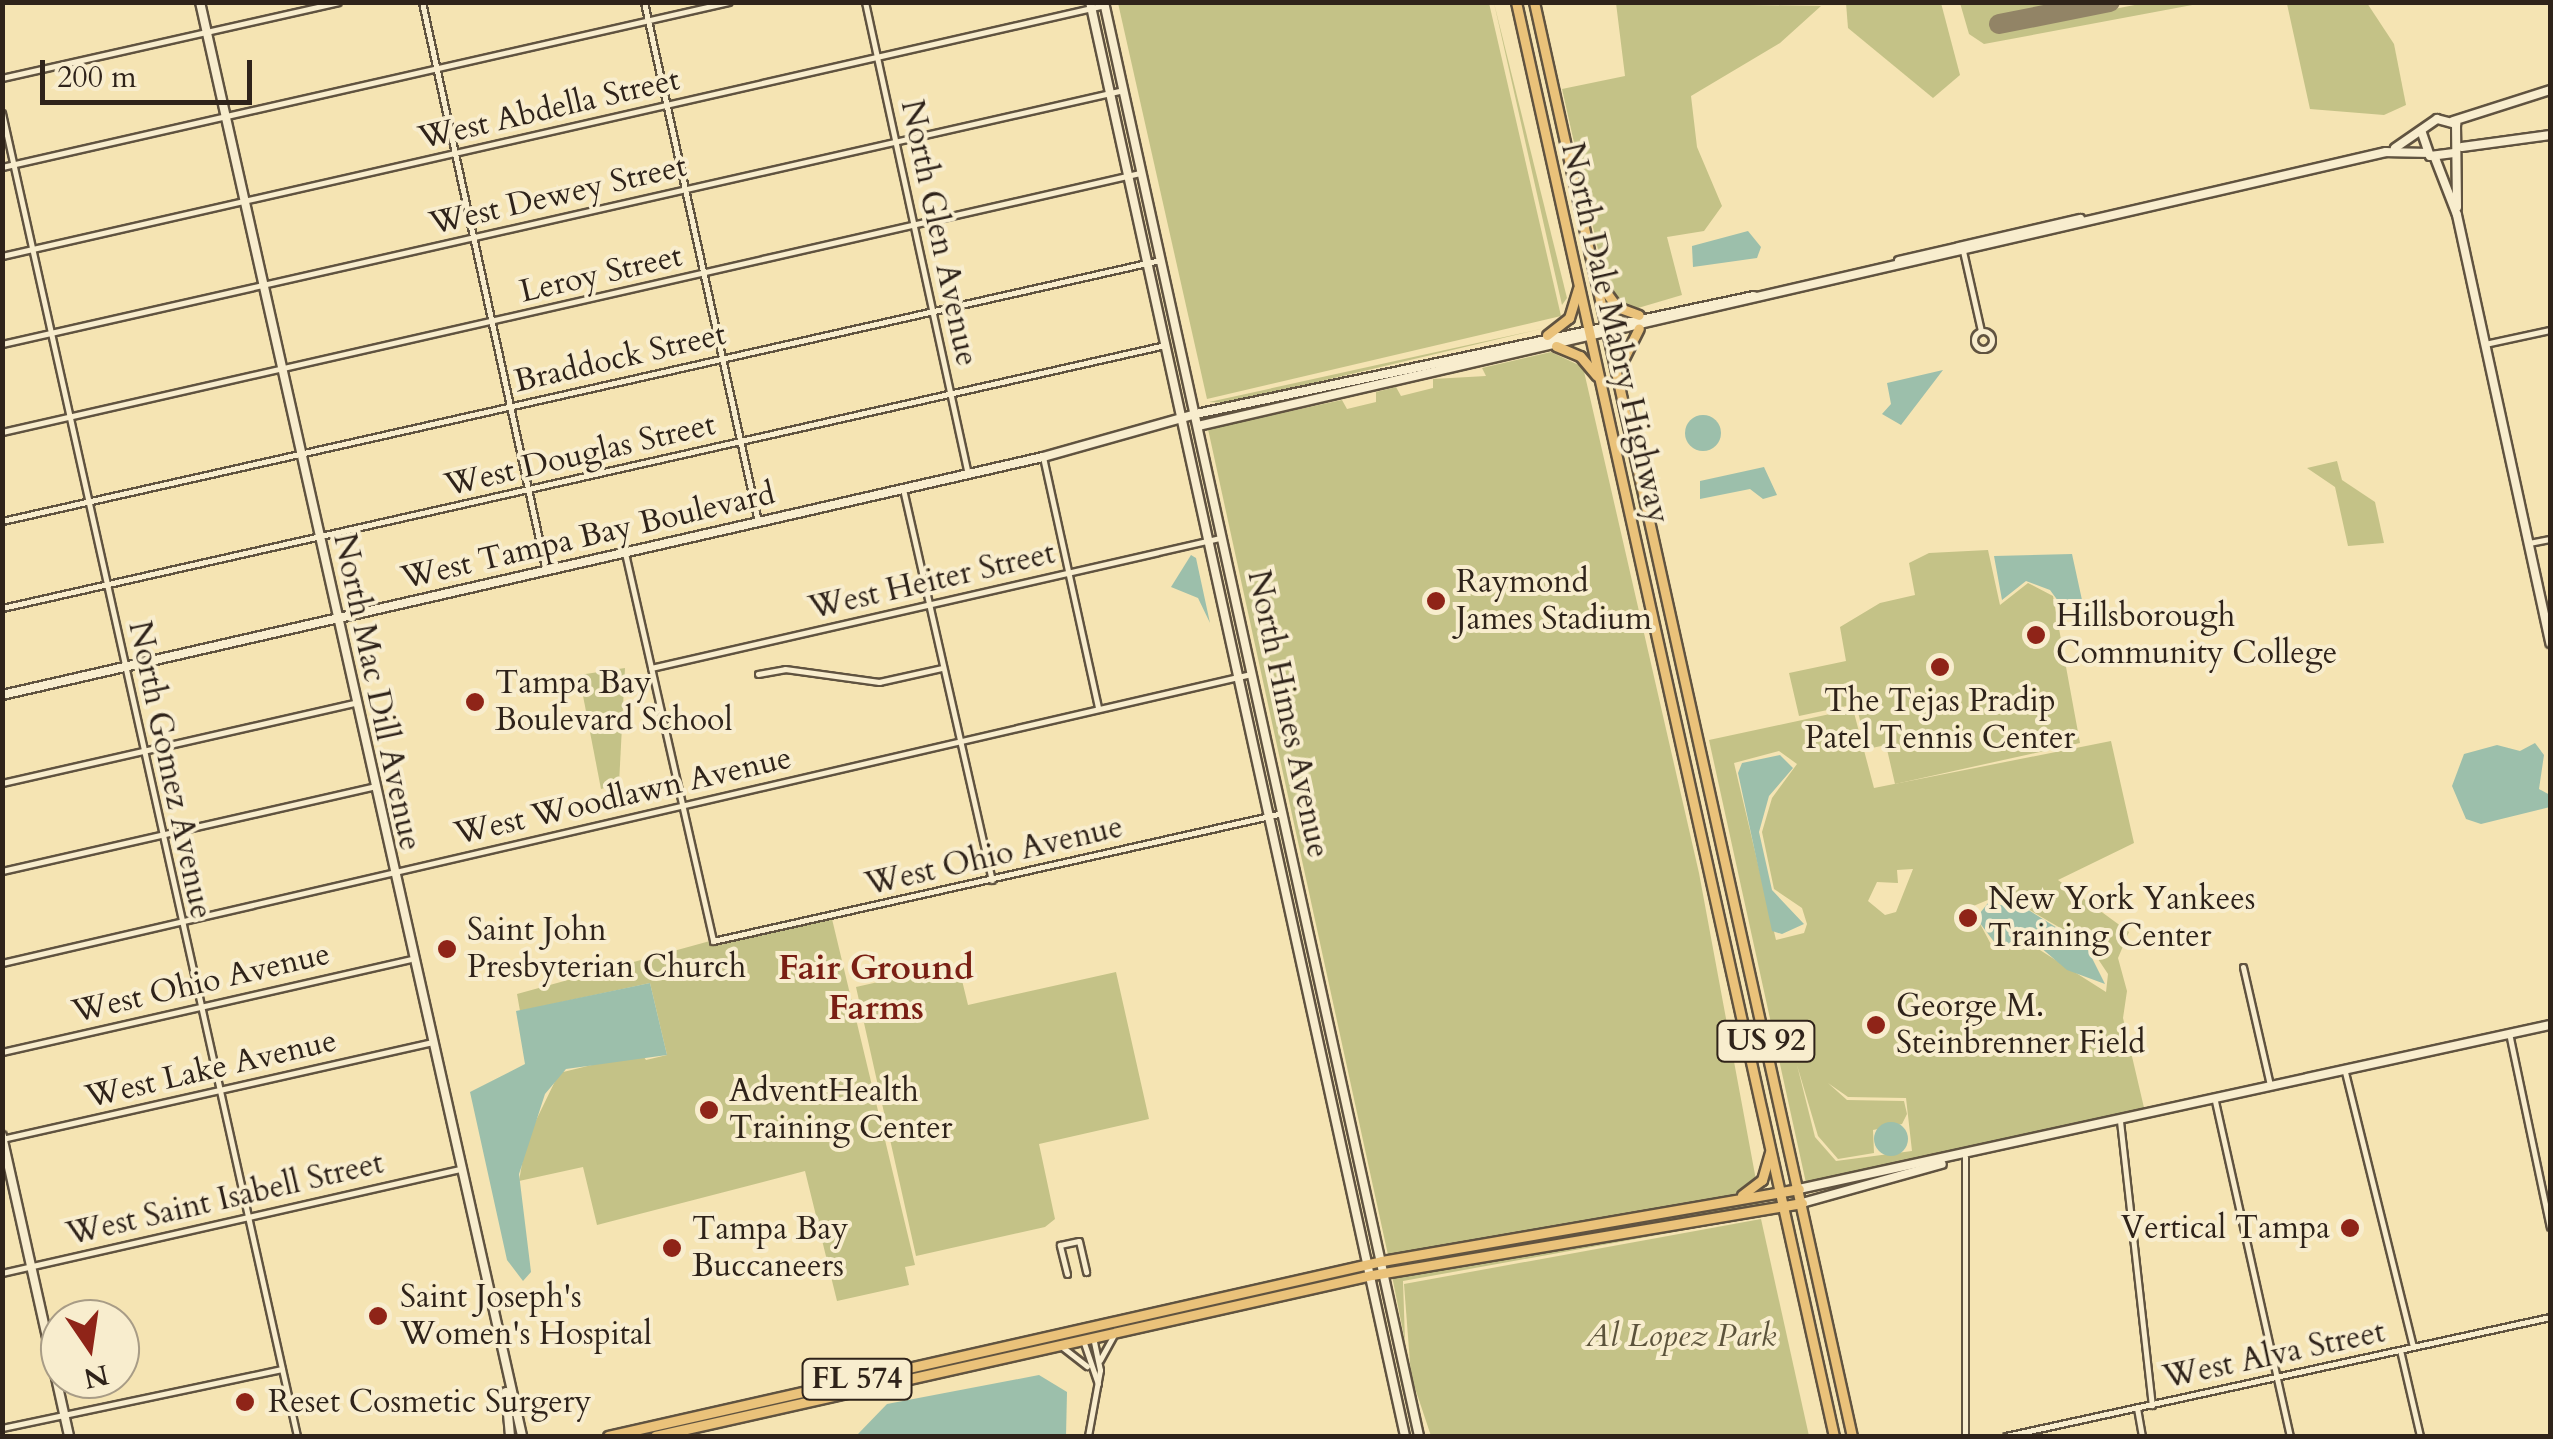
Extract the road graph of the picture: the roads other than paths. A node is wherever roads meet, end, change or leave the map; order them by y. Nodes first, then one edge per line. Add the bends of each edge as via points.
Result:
1 (200, 2) edge
2 (338, 2) edge
3 (422, 2) edge
4 (644, 2) edge
5 (730, 2) edge
6 (866, 2) edge
7 (1516, 2) edge
8 (1534, 2) edge
9 (1104, 4) edge
10 (1091, 5) edge
11 (648, 21) junction
12 (207, 32) junction
13 (1116, 55) junction
14 (878, 57) junction
15 (1103, 58) junction
16 (436, 69) junction
17 (2, 78) edge
18 (1124, 90) junction
19 (2550, 90) edge
20 (1112, 93) junction
21 (666, 105) junction
22 (2, 113) edge
23 (225, 117) junction
24 (2452, 121) junction
25 (2422, 134) junction
26 (2550, 135) edge
27 (896, 142) junction
28 (2458, 151) junction
29 (2386, 152) junction
30 (455, 153) junction
31 (2431, 156) junction
32 (14, 164) junction
33 (2, 167) edge
34 (1142, 173) junction
35 (1130, 176) junction
36 (685, 190) junction
37 (243, 201) junction
38 (2457, 215) junction
39 (914, 226) junction
40 (473, 238) junction
41 (1962, 248) junction
42 (32, 249) junction
43 (2, 256) edge
44 (1162, 259) junction
45 (1148, 262) junction
46 (704, 274) junction
47 (1597, 278) junction
48 (262, 285) junction
49 (1578, 285) junction
50 (1754, 296) junction
51 (933, 310) junction
52 (1639, 316) junction
53 (492, 322) junction
54 (1607, 322) junction
55 (1588, 326) junction
56 (1639, 328) junction
57 (2550, 330) edge
58 (1981, 331) dead end
59 (51, 333) junction
60 (1610, 335) junction
61 (1547, 336) junction
62 (1590, 339) junction
63 (2, 344) edge
64 (1167, 344) junction
65 (2485, 344) junction
66 (1556, 346) junction
67 (1488, 348) junction
68 (1464, 354) junction
69 (722, 358) junction
70 (1491, 362) junction
71 (1467, 367) junction
72 (280, 369) junction
73 (1389, 371) junction
74 (1618, 374) junction
75 (1599, 378) junction
76 (1392, 384) junction
77 (1191, 392) junction
78 (951, 395) junction
79 (1281, 396) junction
80 (510, 406) junction
81 (1230, 407) junction
82 (1284, 408) junction
83 (1196, 414) junction
84 (69, 417) junction
85 (1184, 423) junction
86 (1198, 427) junction
87 (2, 432) edge
88 (741, 442) junction
89 (299, 454) junction
90 (1043, 457) junction
91 (968, 474) junction
92 (904, 489) junction
93 (528, 490) junction
94 (88, 501) junction
95 (2, 521) edge
96 (758, 522) junction
97 (1223, 537) junction
98 (318, 538) junction
99 (2550, 538) edge
100 (1210, 540) junction
101 (2528, 543) junction
102 (625, 553) junction
103 (546, 571) junction
104 (1069, 573) junction
105 (106, 586) junction
106 (928, 606) junction
107 (2, 608) edge
108 (336, 619) junction
109 (2550, 643) edge
110 (125, 667) junction
111 (650, 668) junction
112 (942, 668) junction
113 (758, 674) dead end
114 (1253, 674) junction
115 (1240, 676) junction
116 (2, 695) edge
117 (354, 703) junction
118 (1098, 709) junction
119 (959, 742) junction
120 (143, 751) junction
121 (1703, 760) junction
122 (1686, 764) junction
123 (2, 783) edge
124 (372, 786) junction
125 (681, 804) junction
126 (1284, 813) junction
127 (1271, 816) junction
128 (162, 835) junction
129 (2, 870) edge
130 (392, 874) junction
131 (992, 880) junction
132 (180, 922) junction
133 (410, 958) junction
134 (2, 963) edge
135 (2242, 967) dead end
136 (1319, 975) junction
137 (1306, 978) junction
138 (198, 1006) junction
139 (2550, 1025) edge
140 (2509, 1033) junction
141 (429, 1043) junction
142 (2, 1052) edge
143 (2345, 1072) junction
144 (2271, 1088) junction
145 (219, 1090) junction
146 (2215, 1100) junction
147 (2120, 1122) junction
148 (3, 1138) edge
149 (1771, 1148) junction
150 (1965, 1157) junction
151 (457, 1170) junction
152 (1799, 1189) junction
153 (1781, 1193) junction
154 (1735, 1198) junction
155 (1802, 1203) junction
156 (1784, 1207) junction
157 (249, 1218) junction
158 (2550, 1227) edge
159 (1382, 1260) junction
160 (1369, 1264) junction
161 (31, 1266) junction
162 (1086, 1272) dead end
163 (2, 1273) edge
164 (1385, 1273) junction
165 (1066, 1274) dead end
166 (1372, 1275) junction
167 (2550, 1317) edge
168 (1098, 1324) junction
169 (1078, 1328) junction
170 (1117, 1332) junction
171 (1088, 1339) junction
172 (1058, 1346) junction
173 (2413, 1347) junction
174 (2400, 1350) junction
175 (282, 1368) junction
176 (1100, 1368) junction
177 (1090, 1370) junction
178 (2277, 1377) junction
179 (1098, 1384) junction
180 (506, 1392) junction
181 (2152, 1404) junction
182 (2137, 1408) junction
183 (65, 1417) junction
184 (2, 1428) edge
185 (69, 1436) edge
186 (297, 1436) edge
187 (510, 1436) edge
188 (522, 1436) edge
189 (608, 1436) edge
190 (655, 1436) edge
191 (1088, 1436) edge
192 (1405, 1436) edge
193 (1419, 1436) edge
194 (1834, 1436) edge
195 (1852, 1436) edge
196 (1966, 1436) edge
197 (2006, 1436) edge
198 (2142, 1436) edge
199 (2290, 1436) edge
200 (2420, 1436) edge

1 - 12 street, North Mac Dill Avenue
2 - 12 street
3 - 16 street
4 - 11 street
5 - 11 street
6 - 14 street, North Glen Avenue
7 - 49 main road, North Dale Mabry Highway / US 92
8 - 47 main road, North Dale Mabry Highway / US 92
9 - 10 street, West Abdella Street
9 - 13 street, North Himes Avenue
10 - 14 street, West Abdella Street
10 - 15 street, North Himes Avenue
11 - 16 street
11 - 21 street
12 - 17 street
12 - 23 street, North Mac Dill Avenue
13 - 15 street
13 - 18 street, North Himes Avenue
14 - 21 street, West Abdella Street
14 - 27 street, North Glen Avenue
15 - 20 street, North Himes Avenue
16 - 23 street
16 - 30 street
18 - 20 street, West Dewey Street
18 - 34 street, North Himes Avenue
19 - 24 street
20 - 27 street, West Dewey Street
20 - 35 street, North Himes Avenue
21 - 30 street, West Abdella Street
21 - 36 street
22 - 32 street, North Gomez Avenue
23 - 32 street
23 - 37 street, North Mac Dill Avenue
24 - 25 street, West Tampa Bay Boulevard via 2437,118
24 - 28 street
25 - 29 street, West Tampa Bay Boulevard
25 - 31 street
26 - 28 street
27 - 36 street, West Dewey Street
27 - 39 street, North Glen Avenue
28 - 31 street, West Tampa Bay Boulevard
28 - 38 street
29 - 31 street, West Tampa Bay Boulevard
29 - 41 street, West Tampa Bay Boulevard
30 - 37 street, West Abdella Street
30 - 40 street
31 - 38 street
32 - 33 street
32 - 42 street, North Gomez Avenue
34 - 35 street, Leroy Street
34 - 44 street, North Himes Avenue
35 - 39 street, Leroy Street
35 - 45 street, North Himes Avenue
36 - 40 street, West Dewey Street
36 - 46 street
37 - 42 street, West Abdella Street
37 - 48 street, North Mac Dill Avenue
38 - 65 street
39 - 46 street, Leroy Street
39 - 51 street, North Glen Avenue
40 - 48 street, West Dewey Street
40 - 53 street
41 - 50 street, West Tampa Bay Boulevard
41 - 58 street
42 - 43 street, West Abdella Street
42 - 59 street, North Gomez Avenue
44 - 45 street, Braddock Street
44 - 77 street, North Himes Avenue
45 - 51 street, Braddock Street
45 - 64 street, North Himes Avenue
46 - 53 street, Leroy Street
46 - 69 street
47 - 52 main road via 1616,306
47 - 54 main road, North Dale Mabry Highway / US 92
48 - 59 street, West Dewey Street
48 - 72 street, North Mac Dill Avenue
49 - 55 main road, North Dale Mabry Highway / US 92
49 - 61 main road via 1569,318
50 - 52 street, West Tampa Bay Boulevard
50 - 56 street, West Tampa Bay Boulevard
51 - 69 street, Braddock Street
51 - 78 street, North Glen Avenue
52 - 54 street, West Tampa Bay Boulevard
53 - 72 street, Leroy Street
53 - 80 street
54 - 55 street, West Tampa Bay Boulevard
54 - 60 main road, North Dale Mabry Highway / US 92
55 - 61 street, West Tampa Bay Boulevard
55 - 62 main road, North Dale Mabry Highway / US 92
56 - 60 street, West Tampa Bay Boulevard
56 - 74 main road via 1624,346
57 - 65 street
59 - 63 street, West Dewey Street
59 - 84 street, North Gomez Avenue
60 - 62 street, West Tampa Bay Boulevard
60 - 74 main road, North Dale Mabry Highway / US 92
61 - 67 street, West Tampa Bay Boulevard
62 - 66 street, West Tampa Bay Boulevard
62 - 75 main road, North Dale Mabry Highway / US 92
64 - 78 street, West Douglas Street
64 - 85 street, North Himes Avenue
65 - 101 street
66 - 70 street, West Tampa Bay Boulevard
66 - 75 main road via 1580,356
67 - 68 street, West Tampa Bay Boulevard
67 - 70 street
68 - 71 street
68 - 73 street, West Tampa Bay Boulevard
69 - 80 street, Braddock Street
69 - 88 street
70 - 71 street, West Tampa Bay Boulevard
71 - 76 street, West Tampa Bay Boulevard
72 - 84 street, Leroy Street
72 - 89 street, North Mac Dill Avenue
73 - 76 street
73 - 79 street, West Tampa Bay Boulevard
74 - 121 main road, North Dale Mabry Highway / US 92
75 - 122 main road, North Dale Mabry Highway / US 92
76 - 82 street, West Tampa Bay Boulevard
77 - 81 street via 1208,406
77 - 83 street, North Himes Avenue
78 - 88 street, West Douglas Street
78 - 91 street, North Glen Avenue
79 - 81 street, West Tampa Bay Boulevard
79 - 82 street
80 - 89 street, Braddock Street
80 - 93 street
81 - 83 street, West Tampa Bay Boulevard
82 - 86 street, West Tampa Bay Boulevard
83 - 85 street, West Tampa Bay Boulevard
83 - 86 street, North Himes Avenue
84 - 87 street, Leroy Street
84 - 94 street, North Gomez Avenue
85 - 86 street, West Tampa Bay Boulevard
85 - 90 street, West Tampa Bay Boulevard
85 - 100 street, North Himes Avenue
86 - 97 street, North Himes Avenue
88 - 93 street, West Douglas Street
88 - 96 street
89 - 94 street, Braddock Street
89 - 98 street, North Mac Dill Avenue
90 - 91 street, West Tampa Bay Boulevard
90 - 104 street
91 - 92 street, West Tampa Bay Boulevard
92 - 96 street, West Tampa Bay Boulevard
92 - 106 street
93 - 98 street, West Douglas Street
93 - 103 street
94 - 95 street, Braddock Street
94 - 105 street, North Gomez Avenue
96 - 102 street, West Tampa Bay Boulevard
97 - 100 street, West Heiter Street
97 - 114 street, North Himes Avenue
98 - 105 street, West Douglas Street
98 - 108 street, North Mac Dill Avenue
99 - 101 street
100 - 104 street, West Heiter Street
100 - 115 street, North Himes Avenue
101 - 109 street
102 - 103 street, West Tampa Bay Boulevard
102 - 111 street
103 - 108 street, West Tampa Bay Boulevard
104 - 106 street, West Heiter Street
104 - 118 street
105 - 107 street, West Douglas Street
105 - 110 street, North Gomez Avenue
106 - 111 street, West Heiter Street
106 - 112 street
108 - 110 street, West Tampa Bay Boulevard
108 - 117 street, North Mac Dill Avenue
110 - 116 street, West Tampa Bay Boulevard
110 - 120 street, North Gomez Avenue
111 - 125 street
112 - 113 street via 880,682 785,669
112 - 119 street
114 - 115 street, West Woodlawn Avenue
114 - 126 street, North Himes Avenue
115 - 118 street, West Woodlawn Avenue
115 - 127 street, North Himes Avenue
117 - 120 street
117 - 124 street, North Mac Dill Avenue
118 - 119 street, West Woodlawn Avenue
119 - 125 street, West Woodlawn Avenue
119 - 131 street
120 - 123 street
120 - 128 street, North Gomez Avenue
121 - 122 main road
121 - 152 main road, North Dale Mabry Highway / US 92
122 - 149 main road, North Dale Mabry Highway / US 92
124 - 128 street
124 - 130 street, North Mac Dill Avenue
125 - 130 street, West Woodlawn Avenue
125 - 131 street, West Ohio Avenue via 713,941
126 - 127 street, West Ohio Avenue
126 - 136 street, North Himes Avenue
127 - 131 street, West Ohio Avenue
127 - 137 street, North Himes Avenue
128 - 129 street
128 - 132 street, North Gomez Avenue
130 - 132 street, West Woodlawn Avenue
130 - 133 street, North Mac Dill Avenue
132 - 134 street, West Woodlawn Avenue
132 - 138 street, North Gomez Avenue
133 - 138 street, West Ohio Avenue
133 - 141 street, North Mac Dill Avenue
135 - 144 street
136 - 137 street
136 - 159 street, North Himes Avenue
137 - 160 street, North Himes Avenue
138 - 142 street, West Ohio Avenue
138 - 145 street, North Gomez Avenue
139 - 140 street
140 - 143 street
140 - 158 street
141 - 145 street, West Lake Avenue
141 - 151 street, North Mac Dill Avenue
143 - 144 street
143 - 173 street
144 - 146 street
145 - 148 street, West Lake Avenue
145 - 157 street, North Gomez Avenue
146 - 147 street
146 - 178 street
147 - 150 street
147 - 181 street
148 - 161 street
149 - 153 main road, North Dale Mabry Highway / US 92
149 - 154 main road via 1762,1180
150 - 152 street
150 - 155 street
150 - 196 street
151 - 157 street, West Saint Isabell Street
151 - 180 street, North Mac Dill Avenue
152 - 153 main road, FL 574
152 - 155 main road, North Dale Mabry Highway / US 92
153 - 154 main road, FL 574
153 - 156 main road, North Dale Mabry Highway / US 92
154 - 159 main road, FL 574
155 - 156 main road, FL 574
155 - 195 main road, North Dale Mabry Highway / US 92
156 - 164 main road, FL 574
156 - 194 main road, North Dale Mabry Highway / US 92
157 - 161 street, West Saint Isabell Street
157 - 175 street, North Gomez Avenue
159 - 160 main road, FL 574
159 - 164 street, North Himes Avenue
160 - 166 street, North Himes Avenue
160 - 168 main road, FL 574
161 - 163 street, West Saint Isabell Street
161 - 183 street
162 - 165 street via 1079,1241 1060,1245
164 - 166 main road, FL 574
164 - 193 street, North Himes Avenue
166 - 170 main road, FL 574
166 - 192 street, North Himes Avenue
167 - 173 street, West Alva Street
168 - 169 main road, FL 574
168 - 171 street
169 - 171 street
169 - 189 main road, FL 574
170 - 171 main road, FL 574
170 - 176 street
171 - 172 main road, FL 574
171 - 176 street
171 - 177 street
172 - 177 street
172 - 190 main road, FL 574
173 - 174 street, West Alva Street
174 - 178 street, West Alva Street
174 - 200 street
175 - 183 street
175 - 186 street, North Gomez Avenue
176 - 179 street
177 - 179 street
178 - 181 street, West Alva Street
178 - 199 street
179 - 191 street
180 - 187 street, North Mac Dill Avenue
180 - 188 street, North Mac Dill Avenue
181 - 182 street, West Alva Street
182 - 197 street, West Alva Street
182 - 198 street
183 - 184 street
183 - 185 street

